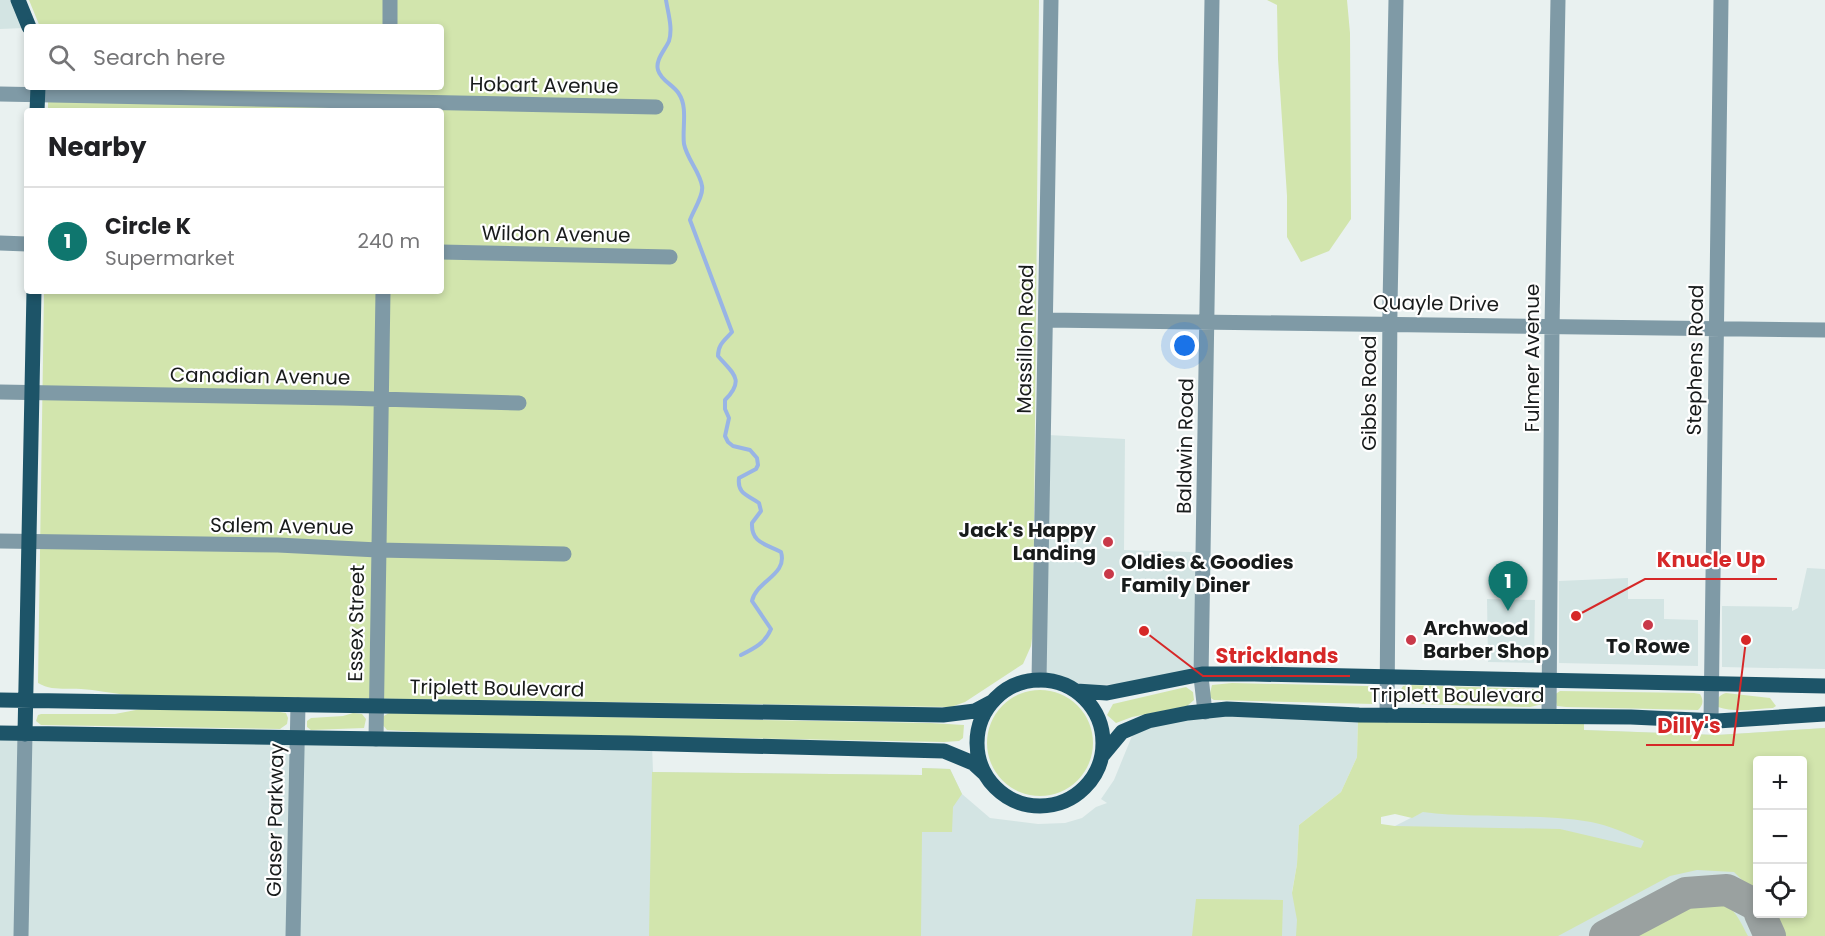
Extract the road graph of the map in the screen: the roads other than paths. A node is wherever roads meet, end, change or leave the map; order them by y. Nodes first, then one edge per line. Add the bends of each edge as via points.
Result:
1 (18, 0) edge
2 (390, 0) edge
3 (1051, 0) edge
4 (1212, 0) edge
5 (1396, 0) edge
6 (1558, 0) edge
7 (1721, 0) edge
8 (28, 24) edge
9 (390, 24) edge
10 (388, 90) edge
11 (38, 91) edge
12 (0, 94) edge
13 (387, 107) edge
14 (656, 107) dead end
15 (37, 108) edge
16 (0, 243) edge
17 (24, 244) edge
18 (444, 252) edge
19 (670, 257) dead end
20 (33, 294) edge
21 (383, 294) edge
22 (1046, 320) junction
23 (1208, 322) junction
24 (1390, 323) junction
25 (1552, 326) junction
26 (1716, 329) junction
27 (1825, 330) edge
28 (0, 392) edge
29 (32, 393) junction
30 (380, 400) junction
31 (519, 403) dead end
32 (0, 541) edge
33 (29, 543) junction
34 (378, 550) junction
35 (564, 554) dead end
36 (1202, 674) junction
37 (1387, 676) junction
38 (1039, 680) junction
39 (1549, 681) junction
40 (1712, 684) junction
41 (1825, 686) edge
42 (1076, 691) junction
43 (0, 699) edge
44 (26, 700) junction
45 (992, 702) junction
46 (298, 705) junction
47 (376, 707) junction
48 (1205, 712) junction
49 (1825, 714) edge
50 (1387, 715) junction
51 (1549, 716) junction
52 (1711, 720) junction
53 (0, 733) edge
54 (25, 734) junction
55 (297, 738) junction
56 (376, 739) junction
57 (1102, 756) junction
58 (985, 774) junction
59 (21, 936) edge
60 (293, 936) edge

1 - 8 main road
2 - 9 street
3 - 22 street, Massillon Road
4 - 23 street, Baldwin Road
5 - 24 street, Gibbs Road
6 - 25 street, Fulmer Avenue
7 - 26 street, Stephens Road
10 - 13 street
11 - 12 street, Hobart Avenue
11 - 13 street, Hobart Avenue
11 - 15 main road
13 - 14 street, Hobart Avenue
16 - 17 street
18 - 19 street, Wildon Avenue
20 - 29 main road
21 - 30 street, Essex Street
22 - 23 street, Quayle Drive
22 - 38 street, Massillon Road
23 - 24 street, Quayle Drive
23 - 36 street, Baldwin Road
24 - 25 street, Quayle Drive
24 - 37 street, Gibbs Road
25 - 26 street, Quayle Drive
25 - 39 street, Fulmer Avenue
26 - 27 street, Quayle Drive
26 - 40 street, Stephens Road
28 - 29 street, Canadian Avenue
29 - 30 street, Canadian Avenue
29 - 33 main road
30 - 31 street, Canadian Avenue
30 - 34 street, Essex Street
32 - 33 street, Salem Avenue
33 - 34 street, Salem Avenue
33 - 44 main road
34 - 35 street, Salem Avenue
34 - 47 street, Essex Street
36 - 37 main road, Triplett Boulevard
36 - 42 main road, Triplett Boulevard via 1107,693
36 - 48 street, Baldwin Road
37 - 39 main road, Triplett Boulevard
37 - 50 street, Gibbs Road
38 - 42 main road via 1059,682
38 - 45 main road via 1013,686
39 - 40 main road, Triplett Boulevard
39 - 51 street, Fulmer Avenue
40 - 41 main road, Triplett Boulevard
40 - 52 street, Stephens Road
42 - 57 main road via 1097,714 1103,735
43 - 44 main road, Triplett Boulevard
44 - 46 main road, Triplett Boulevard
44 - 54 main road
45 - 47 main road, Triplett Boulevard via 975,711 943,716
45 - 58 main road via 977,737 978,756
46 - 47 main road, Triplett Boulevard
46 - 55 street, Glaser Parkway
47 - 56 street, Essex Street
48 - 50 main road, Triplett Boulevard via 1249,709
48 - 57 main road, Triplett Boulevard via 1148,721 1122,732
49 - 52 main road, Triplett Boulevard
50 - 51 main road, Triplett Boulevard
51 - 52 main road, Triplett Boulevard
53 - 54 main road
54 - 55 main road
54 - 59 street
55 - 56 main road
55 - 60 street, Glaser Parkway
56 - 58 main road via 944,751 964,758
57 - 58 main road via 1094,776 1082,790 1048,805 1013,800

